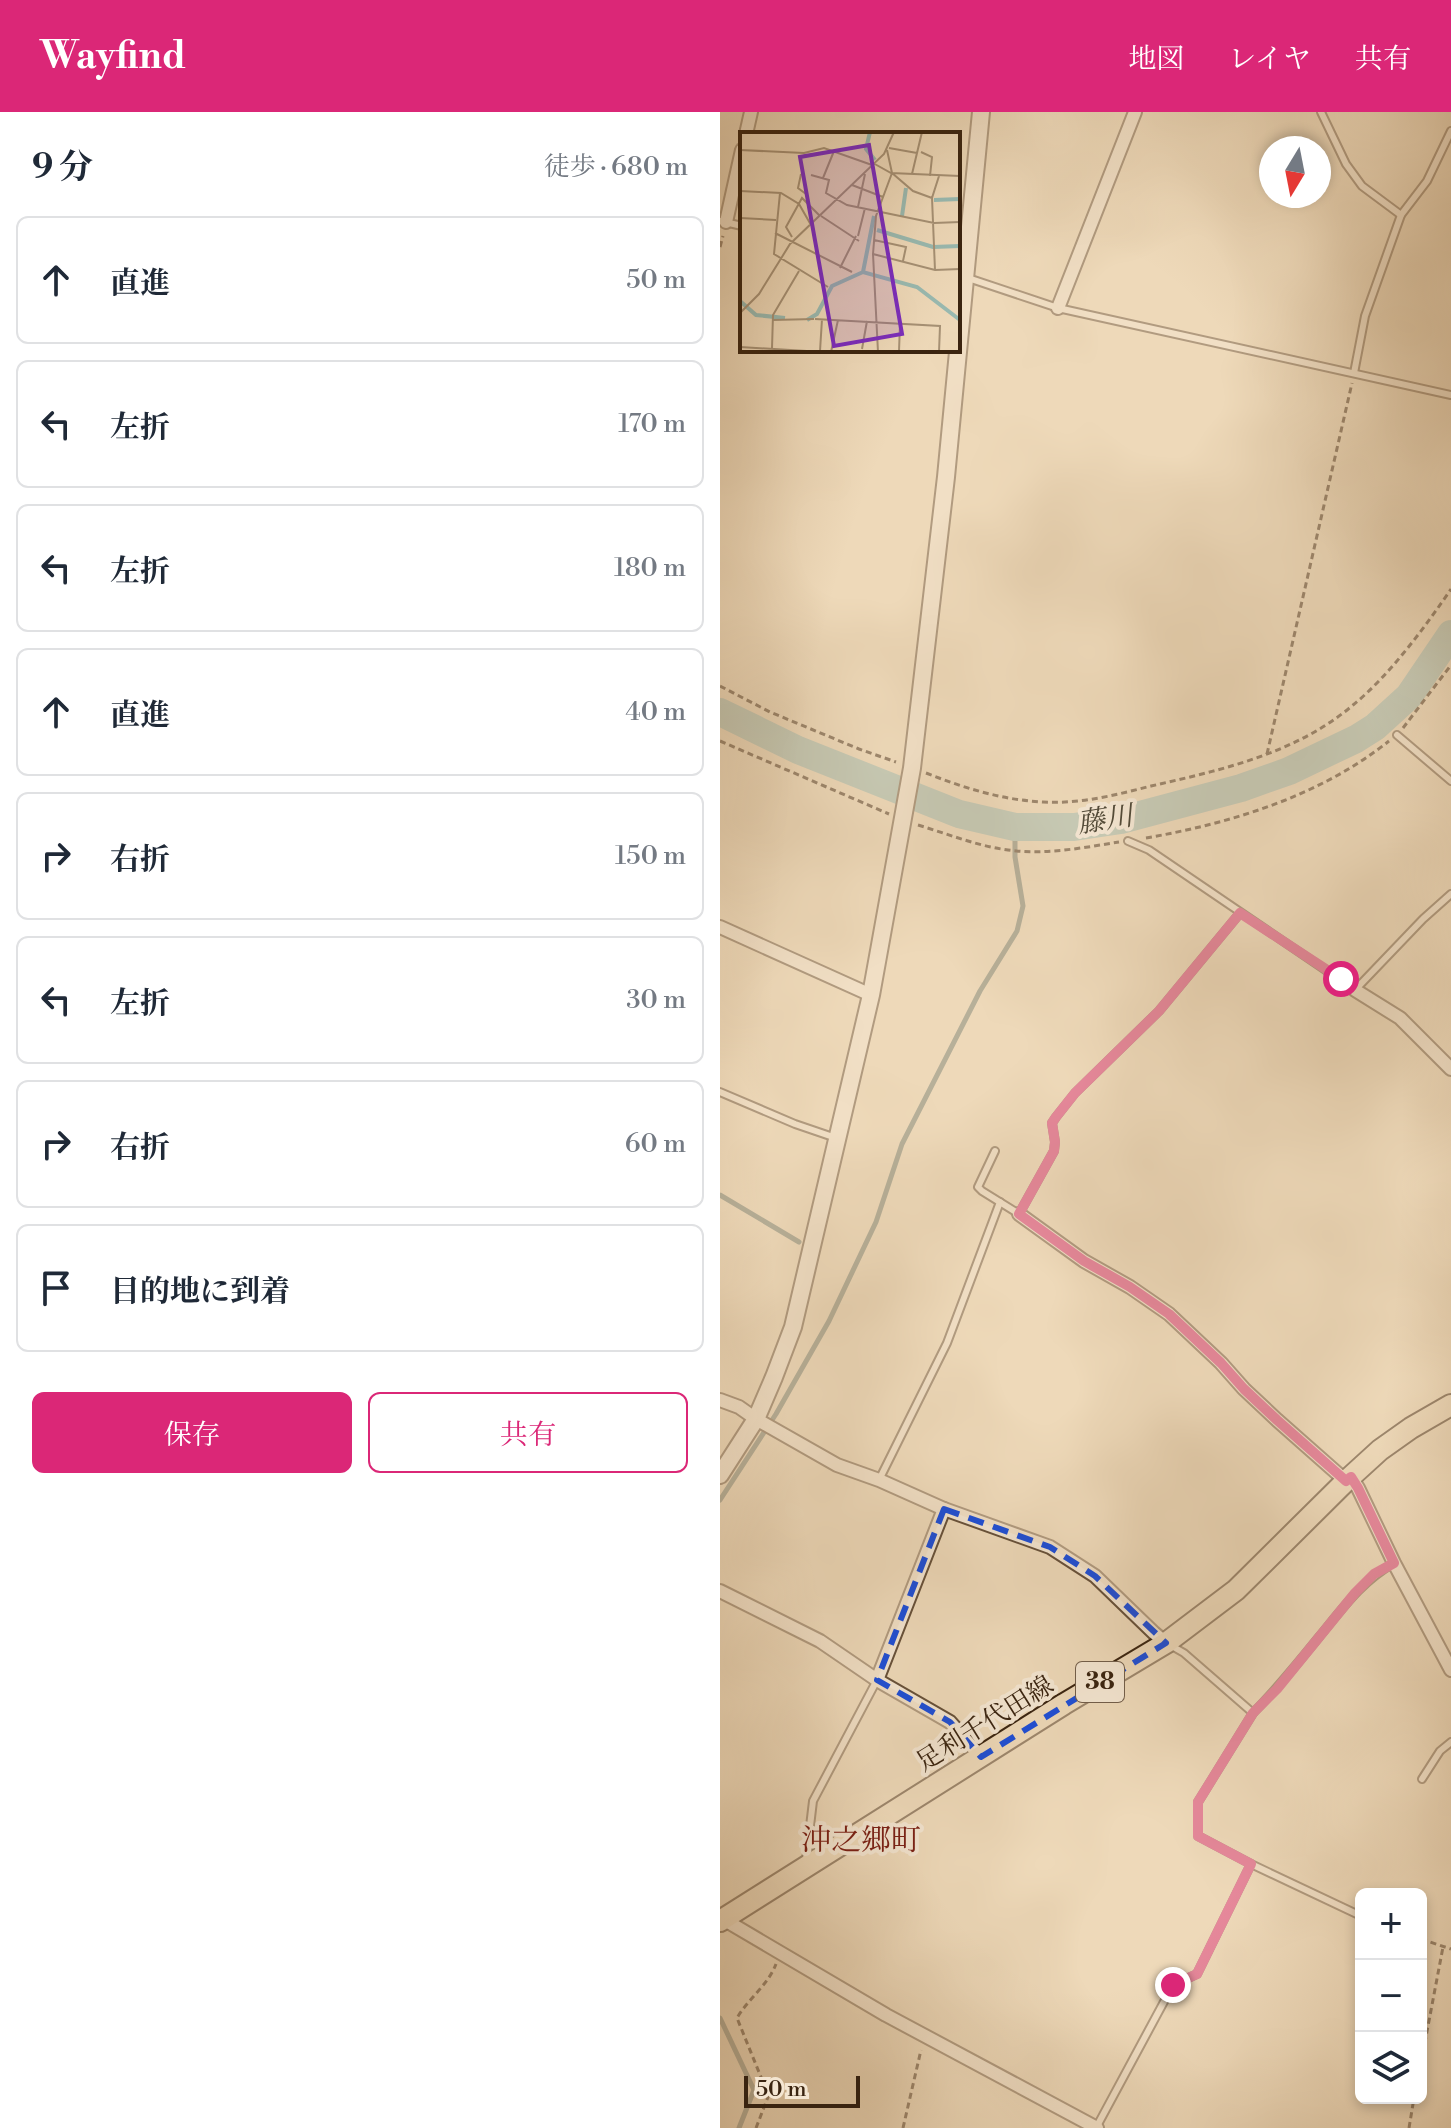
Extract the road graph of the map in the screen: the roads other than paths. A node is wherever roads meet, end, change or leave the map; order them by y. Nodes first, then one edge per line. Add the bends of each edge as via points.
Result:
1 (751, 112) edge
2 (981, 112) edge
3 (1135, 112) edge
4 (1321, 112) edge
5 (1451, 131) edge
6 (746, 132) edge
7 (740, 158) edge
8 (1401, 215) junction
9 (723, 222) edge
10 (962, 276) edge
11 (960, 301) edge
12 (1058, 308) junction
13 (956, 352) edge
14 (1354, 373) junction
15 (1451, 395) edge
16 (1397, 735) road end
17 (1451, 781) edge
18 (1128, 841) road end
19 (1451, 894) edge
20 (1240, 913) junction
21 (720, 927) edge
22 (1355, 990) junction
23 (871, 995) junction
24 (1451, 1069) edge
25 (720, 1092) edge
26 (839, 1139) junction
27 (995, 1151) dead end
28 (1000, 1202) junction
29 (1019, 1214) junction
30 (720, 1400) edge
31 (1451, 1405) edge
32 (756, 1419) junction
33 (720, 1475) edge
34 (1349, 1479) junction
35 (879, 1480) junction
36 (944, 1509) junction
37 (1394, 1563) junction
38 (720, 1591) edge
39 (1166, 1643) junction
40 (1451, 1670) edge
41 (877, 1680) junction
42 (1253, 1713) junction
43 (1451, 1742) edge
44 (981, 1757) junction
45 (1422, 1779) dead end
46 (1251, 1864) junction
47 (805, 1868) junction
48 (1355, 1913) edge
49 (722, 1920) edge
50 (1097, 2128) edge

1 - 6 street
2 - 10 street
3 - 12 street
4 - 8 lane via 1362,186
5 - 8 lane via 1427,181
7 - 9 street
8 - 14 lane via 1365,316
10 - 11 street
10 - 12 lane
12 - 14 lane
13 - 23 street via 912,771
14 - 15 lane
16 - 17 lane
18 - 20 lane
19 - 22 lane
20 - 22 lane
20 - 29 lane via 1159,1011 1056,1117 1054,1151
21 - 23 street
22 - 24 street via 1400,1018
23 - 26 street
25 - 26 lane
26 - 32 street via 793,1327
27 - 28 lane via 978,1187
28 - 29 lane
28 - 35 lane via 947,1343
29 - 34 street via 1169,1314 1277,1420
30 - 32 street
31 - 34 main road, 足利千代田線 / 38 via 1380,1450
32 - 33 street
32 - 35 street via 837,1465
34 - 37 street
34 - 39 main road, 足利千代田線 / 38 via 1236,1590
35 - 36 street
36 - 39 street via 1050,1547 1095,1576
36 - 41 street
37 - 40 street
37 - 42 lane via 1355,1593
38 - 41 street via 820,1641
39 - 42 lane
39 - 44 main road, 足利千代田線 / 38
41 - 44 street via 950,1722
41 - 47 lane via 813,1801
42 - 46 lane via 1198,1802 1198,1836
43 - 45 lane
44 - 47 main road, 足利千代田線 / 38
46 - 48 lane
46 - 50 lane via 1197,1974 1173,1985
47 - 49 main road, 足利千代田線 / 38
49 - 50 street

